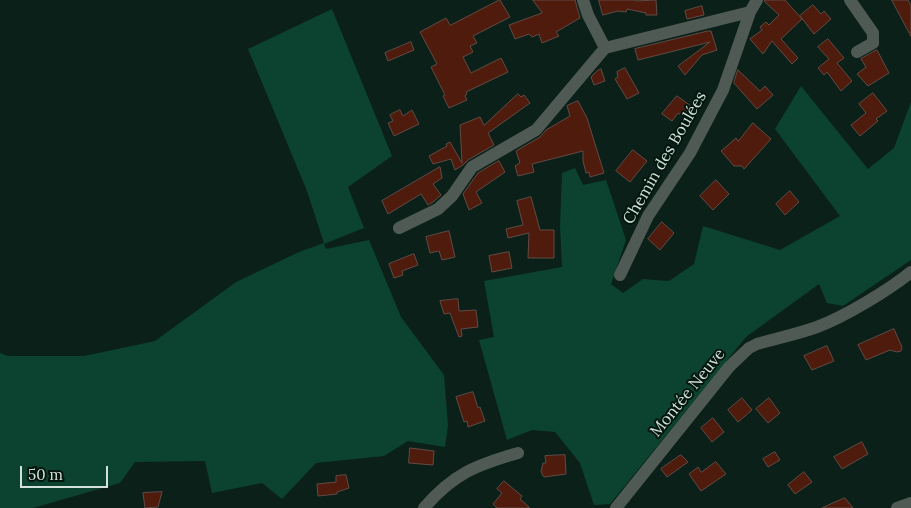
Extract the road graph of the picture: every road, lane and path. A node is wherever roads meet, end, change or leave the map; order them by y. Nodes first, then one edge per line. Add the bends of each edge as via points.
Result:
1 (583, 0) edge
2 (757, 0) edge
3 (850, 0) edge
4 (750, 12) junction
5 (605, 48) junction
6 (857, 52) dead end
7 (399, 228) dead end
8 (911, 272) edge
9 (620, 275) dead end
10 (518, 453) dead end
11 (911, 503) edge
12 (424, 508) edge
13 (616, 508) edge
14 (897, 508) edge

1 - 5 street
2 - 4 street, Chemin des Boulées
3 - 6 street via 873,33 873,43
4 - 5 street
4 - 9 street, Chemin des Boulées via 723,90 690,153 648,216
5 - 7 street via 536,130 472,167 452,196 438,209
8 - 13 street, Montée Neuve via 818,327 749,348 729,367
10 - 12 street via 486,462 461,474
11 - 14 street

